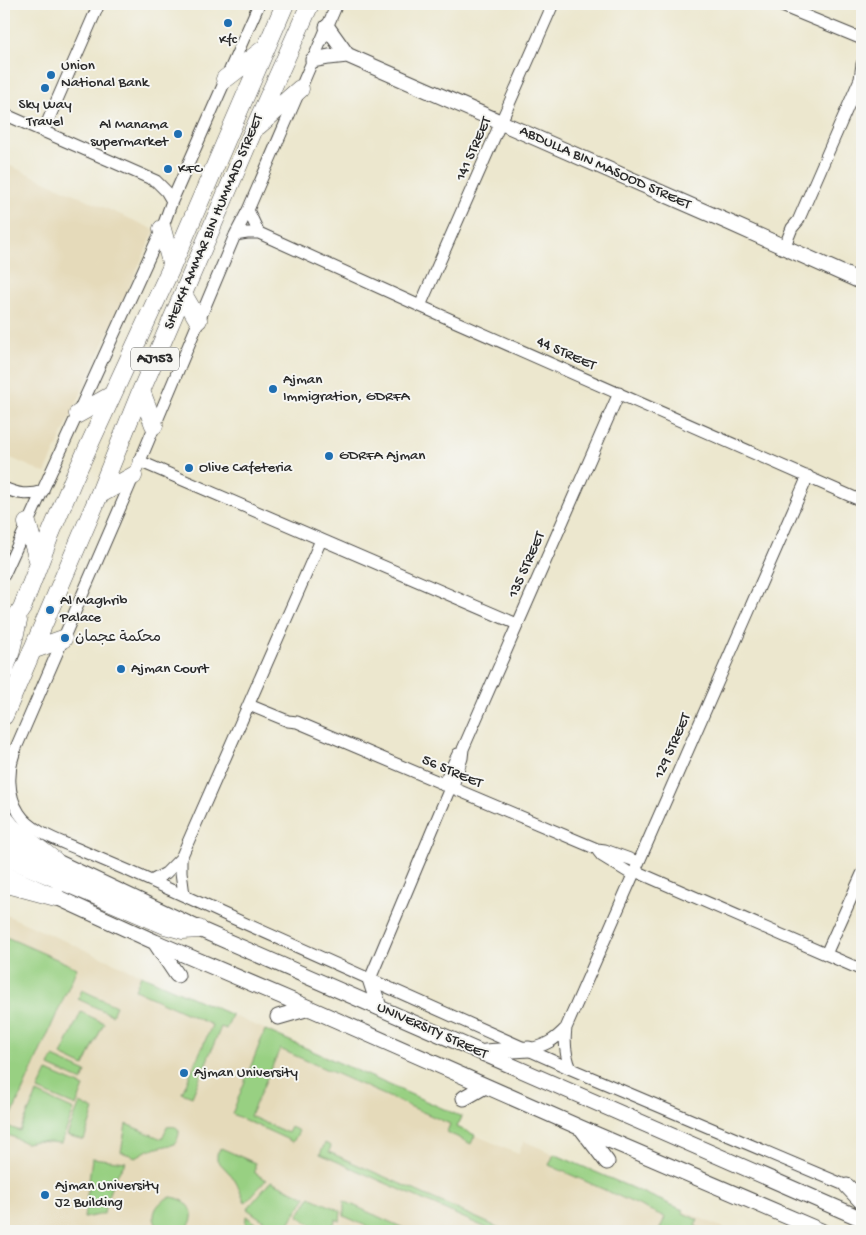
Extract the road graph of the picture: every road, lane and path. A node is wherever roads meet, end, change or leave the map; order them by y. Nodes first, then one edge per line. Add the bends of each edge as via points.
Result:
1 (99, 4) edge
2 (259, 4) edge
3 (285, 4) edge
4 (310, 4) edge
5 (338, 4) edge
6 (553, 4) edge
7 (777, 4) edge
8 (327, 27) junction
9 (862, 39) edge
10 (265, 49) junction
11 (347, 55) junction
12 (313, 60) junction
13 (862, 64) edge
14 (861, 78) edge
15 (226, 79) junction
16 (300, 89) junction
17 (4, 114) edge
18 (502, 123) junction
19 (254, 129) junction
20 (43, 132) junction
21 (182, 178) junction
22 (156, 181) junction
23 (172, 201) junction
24 (248, 210) junction
25 (162, 229) junction
26 (259, 233) junction
27 (234, 236) junction
28 (788, 249) junction
29 (172, 266) junction
30 (862, 282) edge
31 (183, 294) junction
32 (420, 306) junction
33 (198, 320) junction
34 (142, 391) junction
35 (619, 393) junction
36 (112, 395) junction
37 (78, 414) junction
38 (154, 425) junction
39 (136, 468) junction
40 (808, 476) junction
41 (4, 488) edge
42 (42, 491) junction
43 (18, 494) junction
44 (99, 495) junction
45 (862, 500) edge
46 (29, 518) junction
47 (321, 540) junction
48 (39, 563) junction
49 (4, 575) edge
50 (22, 608) junction
51 (517, 624) junction
52 (4, 635) edge
53 (63, 639) junction
54 (32, 650) junction
55 (4, 671) edge
56 (250, 701) junction
57 (4, 716) edge
58 (448, 787) junction
59 (4, 818) edge
60 (4, 840) edge
61 (4, 856) edge
62 (181, 858) junction
63 (55, 861) junction
64 (636, 869) junction
65 (4, 873) edge
66 (862, 874) edge
67 (151, 881) junction
68 (4, 883) edge
69 (184, 895) junction
70 (56, 897) junction
71 (199, 929) junction
72 (155, 942) junction
73 (826, 954) junction
74 (862, 970) edge
75 (177, 975) dead end
76 (370, 979) junction
77 (379, 1007) junction
78 (309, 1008) junction
79 (278, 1016) dead end
80 (566, 1028) junction
81 (529, 1049) junction
82 (482, 1053) junction
83 (572, 1068) junction
84 (485, 1086) junction
85 (464, 1098) dead end
86 (581, 1128) junction
87 (607, 1162) dead end
88 (847, 1186) junction
89 (862, 1193) edge
90 (862, 1202) edge
91 (862, 1219) edge
92 (820, 1231) edge

1 - 20 street
2 - 15 street
3 - 10 main road, SHEIKH AMMAR BIN HUMMAID STREET / AJ153
4 - 19 main road, SHEIKH AMMAR BIN HUMMAID STREET / AJ153
5 - 8 street
6 - 18 street, 141 STREET
7 - 9 street
8 - 11 main road
8 - 12 street
10 - 15 main road
10 - 29 main road, SHEIKH AMMAR BIN HUMMAID STREET / AJ153
11 - 12 main road
11 - 18 main road, ABDULLA BIN MASOOD STREET
12 - 16 street
13 - 14 street
14 - 28 street via 798,221 792,228
15 - 21 street
16 - 19 main road
16 - 24 street
17 - 20 street
18 - 28 main road, ABDULLA BIN MASOOD STREET
18 - 32 street, 141 STREET
19 - 31 main road, SHEIKH AMMAR BIN HUMMAID STREET / AJ153
20 - 22 street
21 - 22 street
21 - 23 street
22 - 23 street
23 - 25 street
24 - 26 street
24 - 27 street
25 - 29 main road
25 - 37 street
26 - 27 street
26 - 32 street, 44 STREET
27 - 33 street
28 - 30 main road, ABDULLA BIN MASOOD STREET
29 - 36 main road, SHEIKH AMMAR BIN HUMMAID STREET / AJ153
31 - 33 main road
31 - 34 main road, SHEIKH AMMAR BIN HUMMAID STREET / AJ153
32 - 35 street, 44 STREET
33 - 38 street
34 - 38 main road
34 - 44 main road, SHEIKH AMMAR BIN HUMMAID STREET / AJ153
35 - 40 street, 44 STREET
35 - 51 street, 135 STREET
36 - 37 main road
36 - 48 main road, SHEIKH AMMAR BIN HUMMAID STREET / AJ153
37 - 42 street
38 - 39 street
39 - 44 main road
39 - 47 street
39 - 53 street
40 - 45 street, 44 STREET
40 - 64 street, 129 STREET
41 - 43 street
42 - 43 street
42 - 46 street
43 - 46 street via 26,503
44 - 54 main road, SHEIKH AMMAR BIN HUMMAID STREET / AJ153
46 - 48 main road
46 - 49 street
47 - 51 street
47 - 56 street
48 - 50 main road, SHEIKH AMMAR BIN HUMMAID STREET / AJ153
50 - 52 main road, SHEIKH AMMAR BIN HUMMAID STREET / AJ153
50 - 55 main road
51 - 58 street, 135 STREET
53 - 54 main road
53 - 67 street via 11,760 14,802 25,820 42,832
54 - 57 main road, SHEIKH AMMAR BIN HUMMAID STREET / AJ153
56 - 58 street, 56 STREET via 291,716 296,722
56 - 62 street
58 - 64 street, 56 STREET via 597,849 602,856
58 - 76 street, 135 STREET
59 - 63 main road
60 - 63 main road, UNIVERSITY STREET
61 - 71 main road via 165,925 183,930
62 - 67 street via 166,873
62 - 69 street
63 - 71 main road, UNIVERSITY STREET
64 - 73 street, 56 STREET
64 - 80 street, 129 STREET
65 - 70 main road, UNIVERSITY STREET
66 - 73 street
67 - 69 street
68 - 70 main road
69 - 76 street
70 - 72 main road, UNIVERSITY STREET
71 - 77 main road, UNIVERSITY STREET
72 - 75 main road
72 - 78 main road, UNIVERSITY STREET
73 - 74 street, 56 STREET
76 - 77 main road
76 - 81 street
77 - 82 main road, UNIVERSITY STREET
78 - 79 main road
78 - 84 main road, UNIVERSITY STREET
80 - 81 street, 129 STREET via 552,1042
80 - 83 street, 129 STREET via 565,1049
81 - 82 main road
81 - 83 street
82 - 91 main road, UNIVERSITY STREET
83 - 88 street
84 - 85 main road
84 - 86 main road, UNIVERSITY STREET
86 - 87 main road
86 - 92 main road, UNIVERSITY STREET
88 - 89 street
88 - 90 main road

